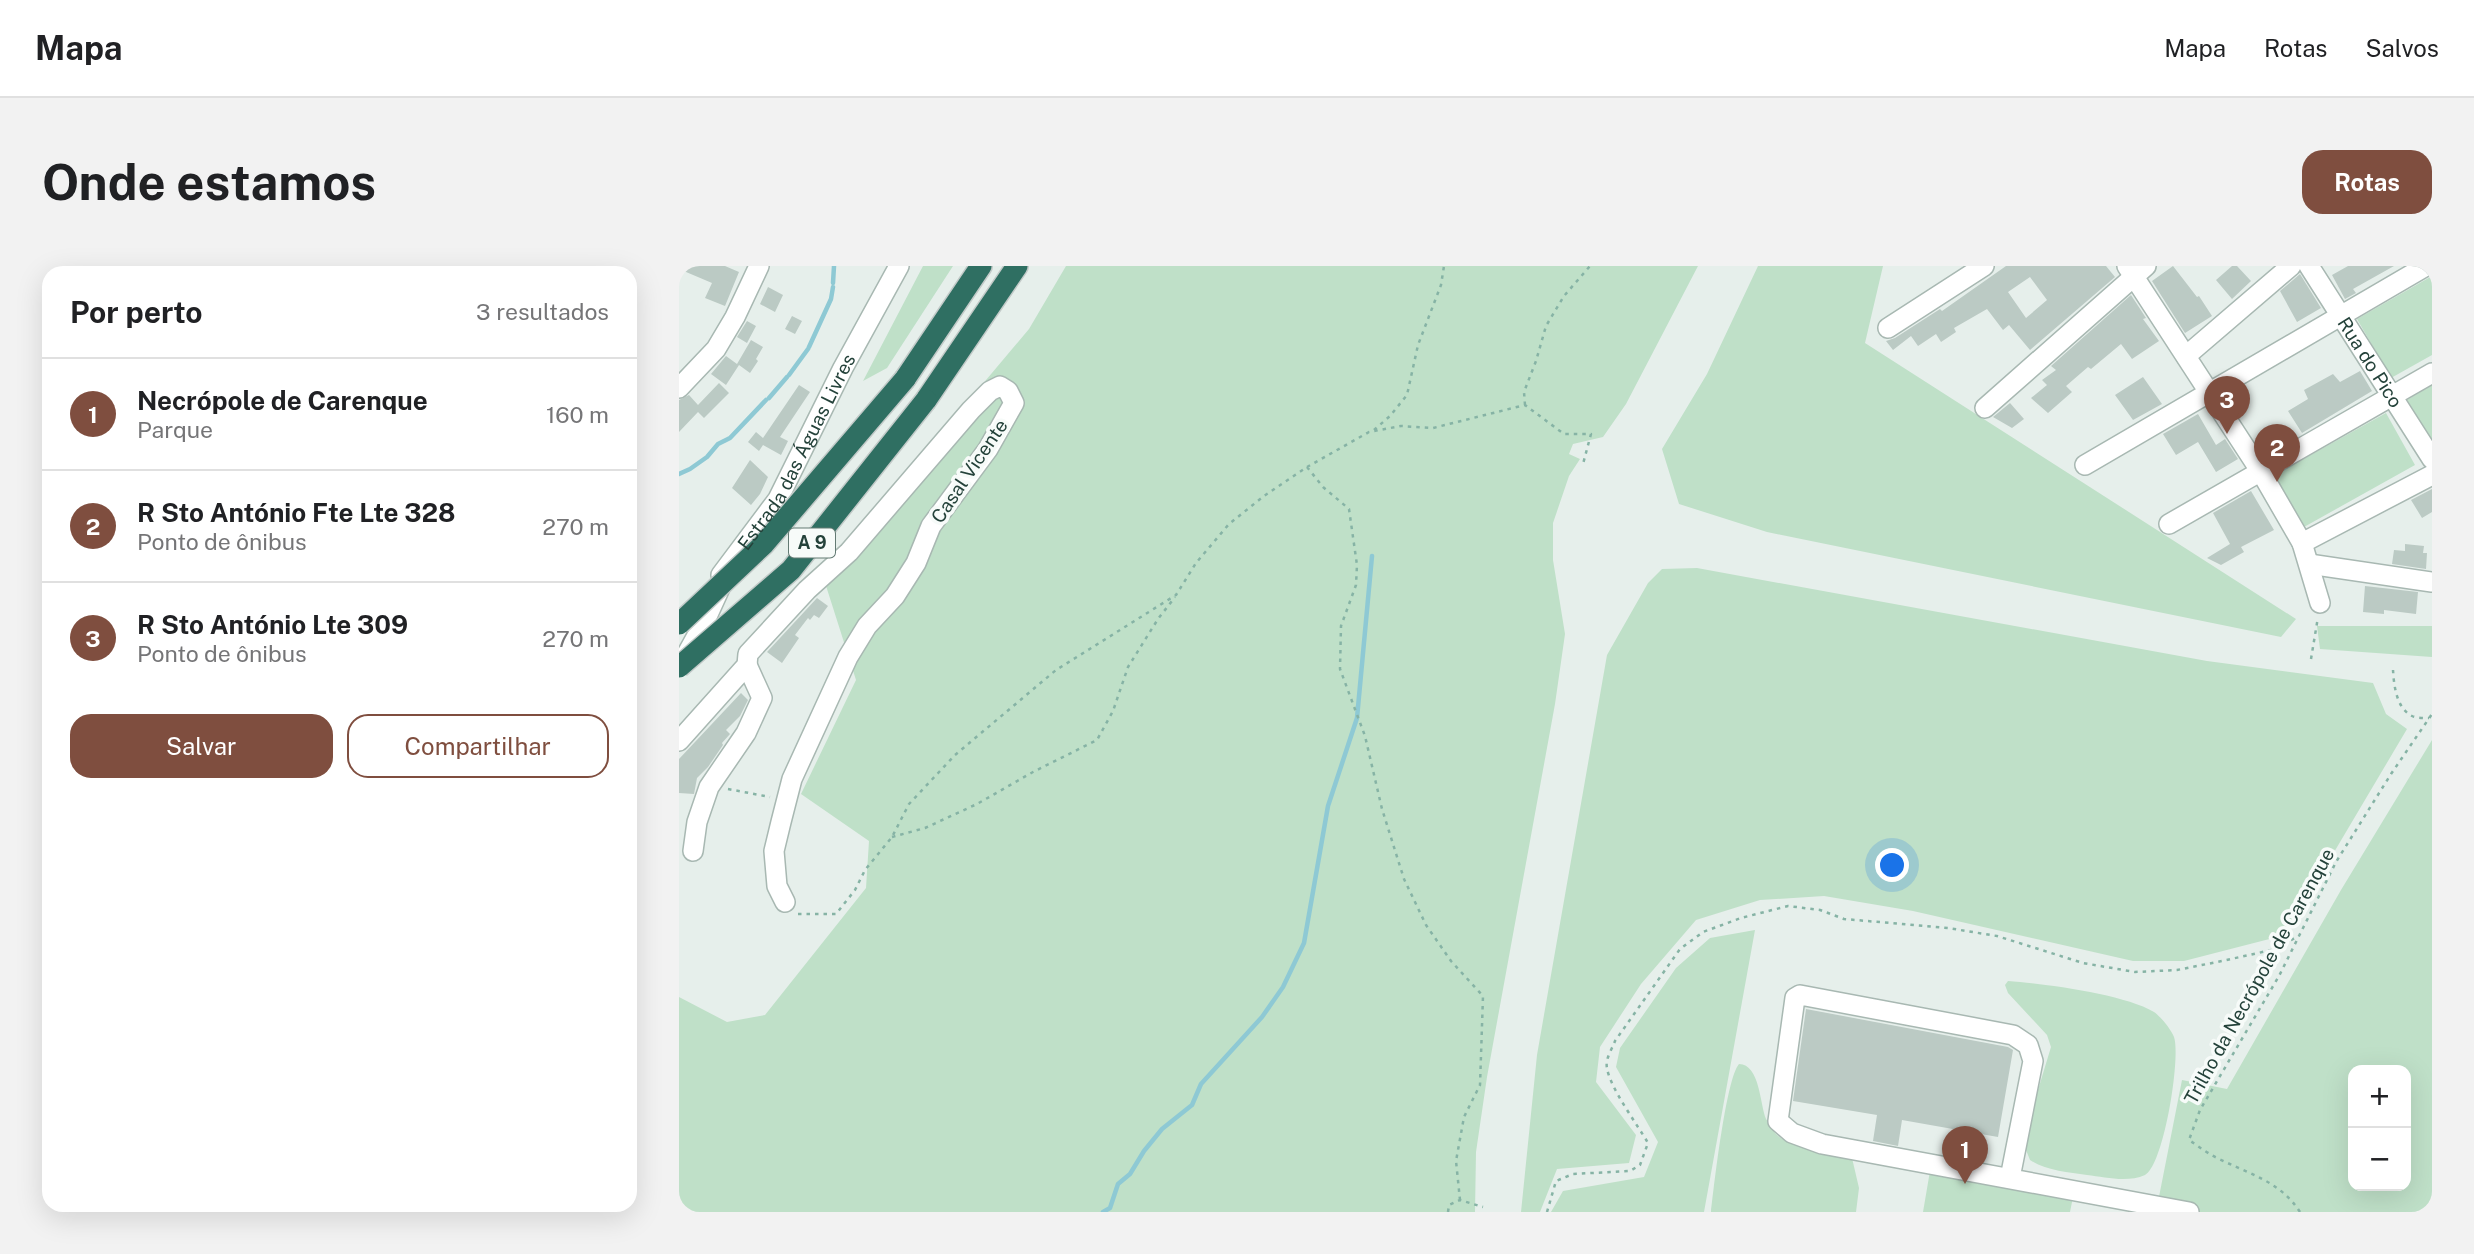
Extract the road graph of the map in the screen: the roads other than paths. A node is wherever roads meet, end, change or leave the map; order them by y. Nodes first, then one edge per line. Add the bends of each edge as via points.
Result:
1 (759, 266) edge
2 (899, 266) edge
3 (981, 266) edge
4 (1017, 266) edge
5 (1984, 266) edge
6 (2291, 266) edge
7 (2309, 266) edge
8 (2426, 266) edge
9 (2136, 269) edge
10 (2341, 316) junction
11 (1888, 328) dead end
12 (2186, 356) junction
13 (2432, 373) edge
14 (679, 388) edge
15 (2209, 392) junction
16 (2392, 396) junction
17 (1985, 408) dead end
18 (2432, 459) edge
19 (2085, 465) dead end
20 (2261, 472) junction
21 (2432, 475) edge
22 (2169, 524) dead end
23 (2302, 543) junction
24 (730, 564) junction
25 (2309, 564) junction
26 (2432, 582) edge
27 (2320, 603) road end
28 (679, 626) edge
29 (747, 665) junction
30 (679, 667) edge
31 (679, 741) edge
32 (693, 851) dead end
33 (785, 902) road end
34 (2010, 1178) junction
35 (2189, 1212) edge

1 - 14 street via 716,349
2 - 24 street, Estrada das Águas Livres via 778,499
3 - 28 highway, A 9, bridge via 905,379 764,544
4 - 30 highway, A 9, bridge via 926,400 791,570
5 - 11 street
6 - 12 street
7 - 10 street, Rua do Pico
8 - 10 street
9 - 12 street
9 - 17 street
10 - 15 street
10 - 16 street, Rua do Pico
12 - 15 street
13 - 16 street
15 - 19 street
15 - 20 street
16 - 18 street, Rua do Pico
16 - 20 street
20 - 22 street
20 - 23 street
21 - 23 street
23 - 25 street
24 - 28 street, Estrada das Águas Livres
24 - 30 street
25 - 26 street
25 - 27 street
29 - 31 street, Casal Vicente
29 - 32 street via 762,698 746,733 709,787
29 - 33 street, Casal Vicente via 748,654 849,552 971,410 990,391 1000,386 1008,391 1014,403 930,526 916,564 848,657 792,779 774,851 777,886
34 - 34 street via 1822,1144 1792,1133 1778,1121 1795,998 1800,995 2013,1035 2028,1045 2033,1060
34 - 35 street

